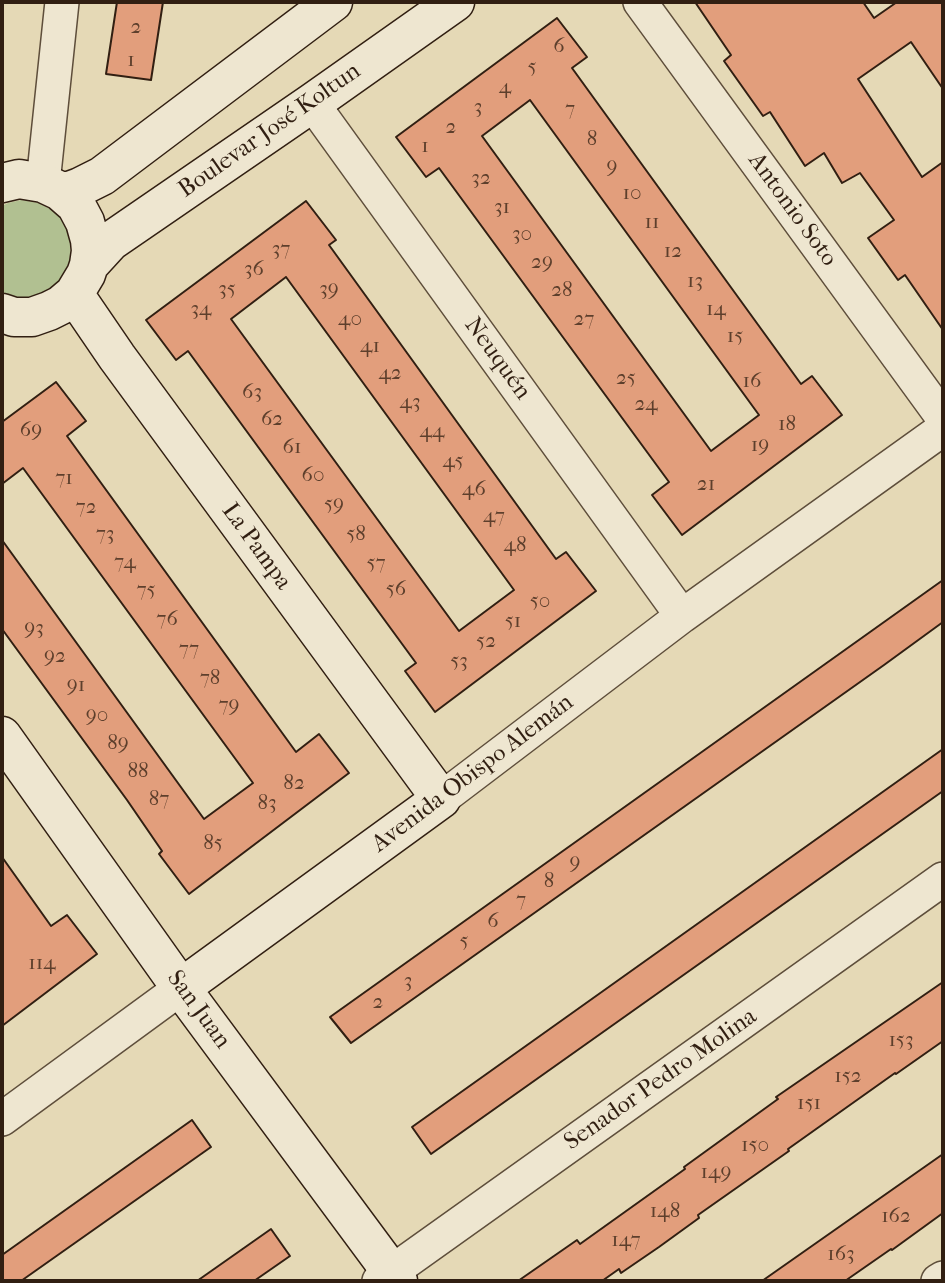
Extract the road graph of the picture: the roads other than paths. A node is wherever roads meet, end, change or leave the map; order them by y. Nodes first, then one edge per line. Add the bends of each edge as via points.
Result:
1 (62, 2) edge
2 (333, 2) edge
3 (454, 2) edge
4 (640, 2) edge
5 (312, 103) junction
6 (25, 181) edge
7 (81, 279) junction
8 (12, 319) edge
9 (943, 418) edge
10 (943, 429) edge
11 (682, 616) junction
12 (2, 736) edge
13 (441, 799) junction
14 (943, 879) edge
15 (181, 988) junction
16 (2, 1119) edge
17 (389, 1278) edge
18 (943, 1278) edge
19 (938, 1281) edge

1 - 6 street
2 - 6 street via 102,176 69,191
3 - 5 street, Boulevar José Koltun
4 - 9 street, Antonio Soto
5 - 7 street, Boulevar José Koltun via 111,241
5 - 11 street, Neuquén
6 - 7 street via 76,205 90,240
7 - 8 street, Boulevar José Koltun via 61,305 49,312
7 - 13 street, La Pampa via 117,357
10 - 11 street, Avenida Obispo Alemán
11 - 13 street, Avenida Obispo Alemán
12 - 15 street, San Juan
13 - 15 street, Avenida Obispo Alemán
14 - 17 street, Senador Pedro Molina
15 - 16 street, Avenida Obispo Alemán
15 - 17 street, San Juan
18 - 19 street

